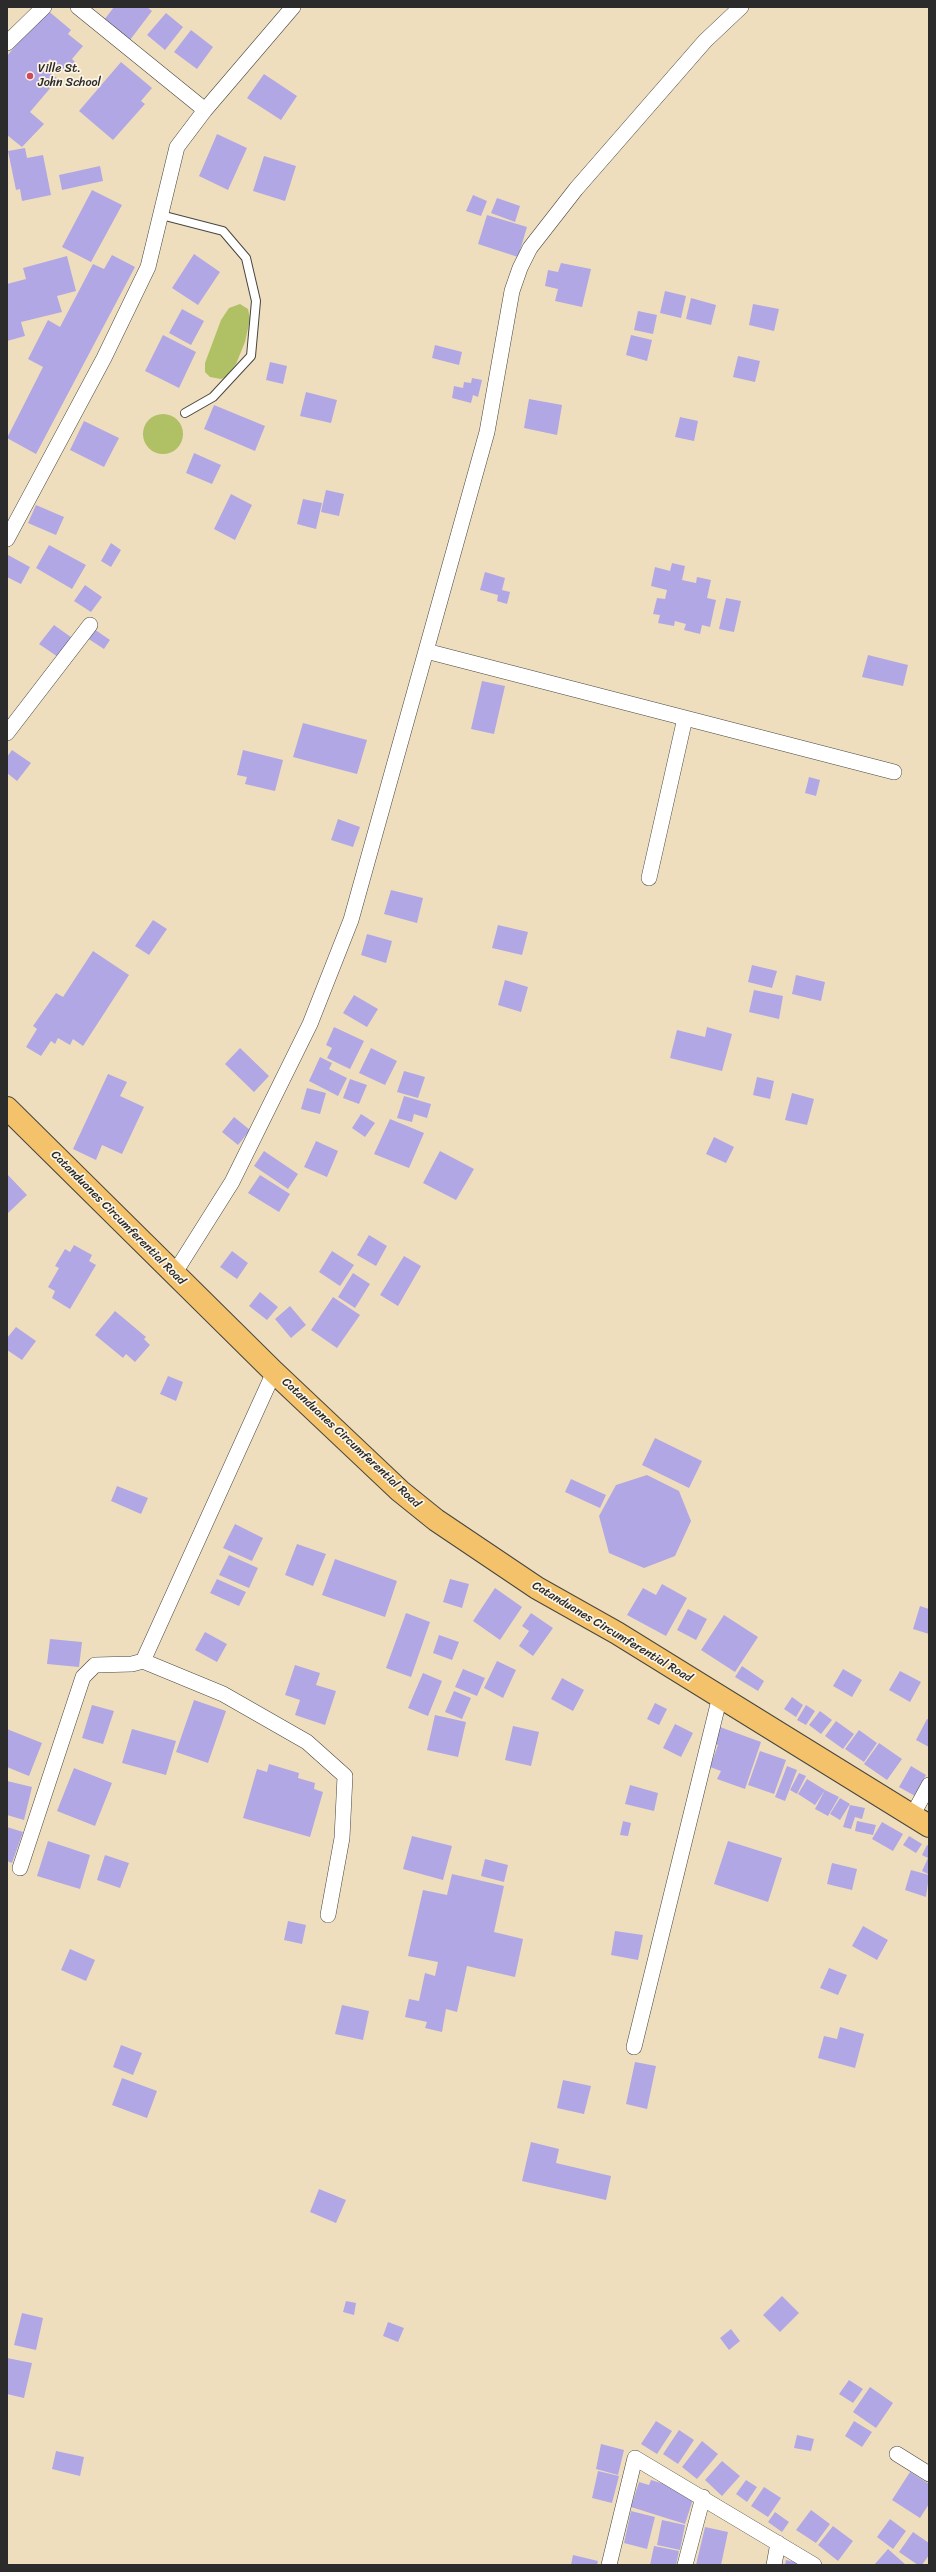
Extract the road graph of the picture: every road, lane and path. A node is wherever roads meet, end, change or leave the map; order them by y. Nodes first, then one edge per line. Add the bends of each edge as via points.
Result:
1 (44, 7) edge
2 (78, 7) edge
3 (292, 7) edge
4 (741, 7) edge
5 (7, 43) edge
6 (205, 110) junction
7 (161, 215) junction
8 (185, 412) dead end
9 (7, 539) edge
10 (90, 625) dead end
11 (426, 651) junction
12 (685, 718) junction
13 (7, 733) edge
14 (894, 772) dead end
15 (649, 878) dead end
16 (7, 1108) edge
17 (174, 1274) junction
18 (274, 1372) junction
19 (143, 1661) junction
20 (720, 1696) junction
21 (929, 1785) edge
22 (921, 1821) edge
23 (20, 1868) dead end
24 (328, 1915) dead end
25 (634, 2047) dead end
26 (897, 2454) dead end
27 (929, 2474) edge
28 (703, 2498) junction
29 (778, 2543) junction
30 (609, 2565) edge
31 (685, 2565) edge
32 (774, 2565) edge
33 (814, 2565) edge

1 - 5 street
2 - 6 street
3 - 6 street
4 - 11 street via 705,41 576,189 530,248 523,261 512,290 487,432
6 - 7 street via 177,147
7 - 8 lane via 223,231 246,258 256,301 251,356 213,397
7 - 9 street via 148,267 104,358
10 - 13 street
11 - 12 street
11 - 17 street via 351,920 310,1024 232,1182
12 - 14 street
12 - 15 street
16 - 17 main road, Catanduanes Circumferential Road
17 - 18 main road, Catanduanes Circumferential Road
18 - 19 street
18 - 20 main road, Catanduanes Circumferential Road via 400,1491 455,1534 537,1588 618,1633
19 - 23 street via 132,1664 95,1665 83,1677
19 - 24 street via 223,1694 307,1742 345,1776 342,1838
20 - 22 main road, Catanduanes Circumferential Road
20 - 25 street
21 - 22 street
26 - 27 street
28 - 29 street
28 - 30 street via 635,2458
28 - 31 street
29 - 32 street
29 - 33 street

